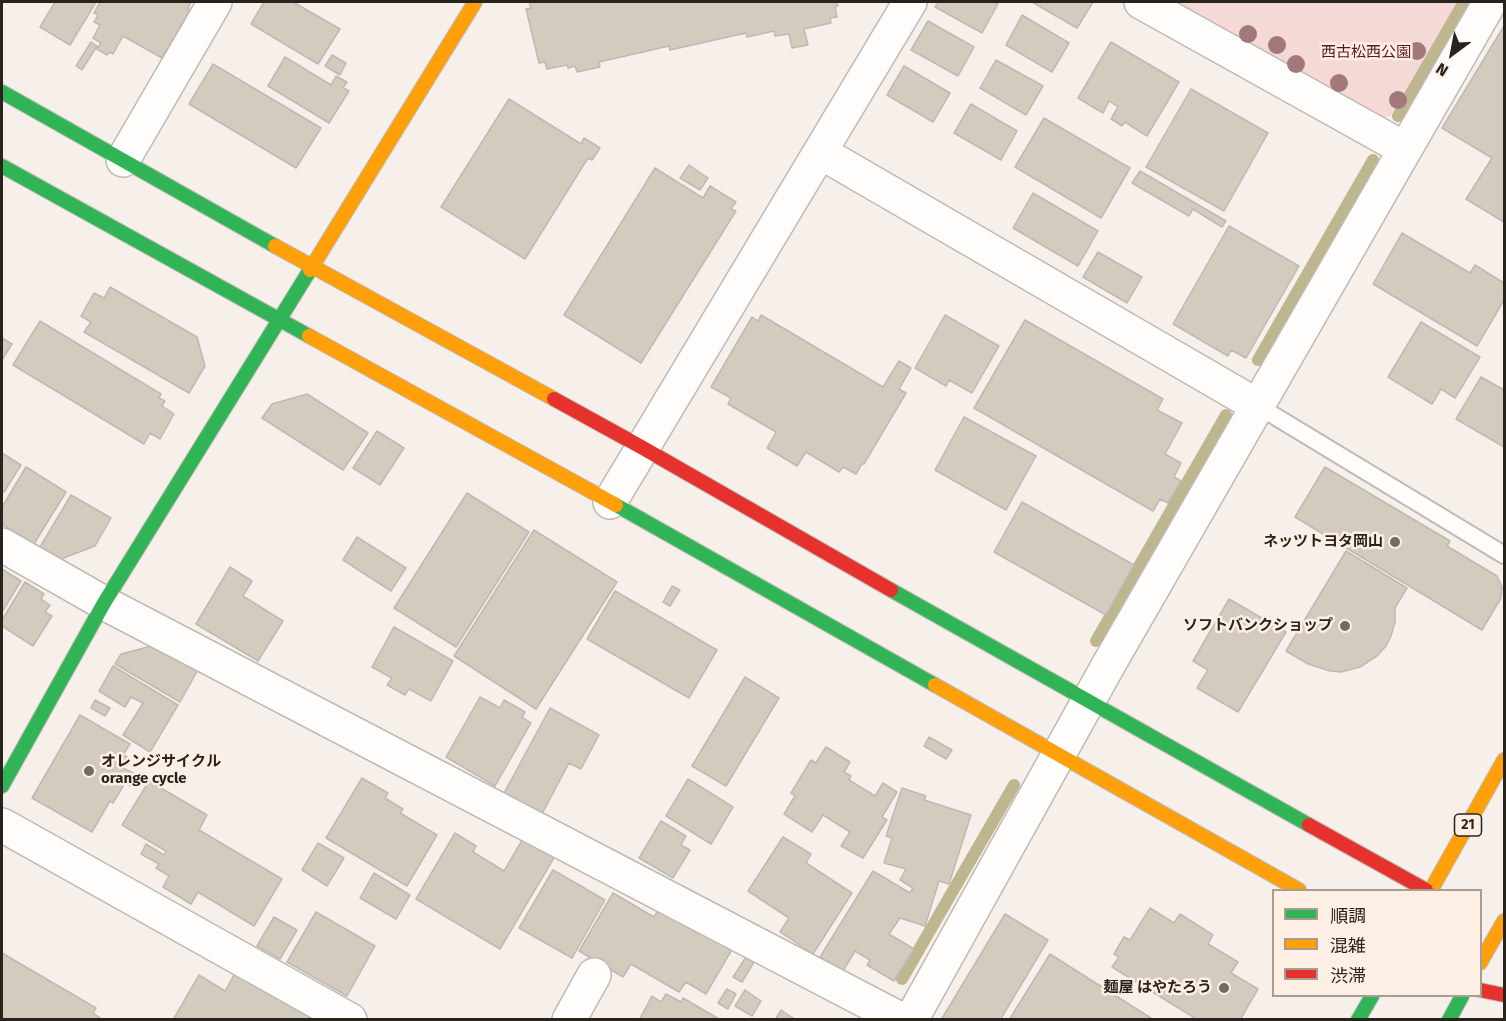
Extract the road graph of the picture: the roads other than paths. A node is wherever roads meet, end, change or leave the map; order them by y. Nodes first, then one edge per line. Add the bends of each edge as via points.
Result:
1 (215, 2) edge
2 (475, 2) edge
3 (910, 2) edge
4 (1141, 2) edge
5 (1490, 2) edge
6 (2, 92) edge
7 (1405, 149) junction
8 (820, 152) junction
9 (123, 160) junction
10 (2, 166) edge
11 (312, 267) junction
12 (280, 318) junction
13 (1258, 406) junction
14 (643, 448) junction
15 (610, 502) junction
16 (2, 545) edge
17 (1504, 555) edge
18 (104, 603) junction
19 (1088, 702) junction
20 (1058, 756) junction
21 (1504, 760) edge
22 (2, 786) edge
23 (2, 825) edge
24 (1295, 889) edge
25 (1425, 889) edge
26 (1430, 889) edge
27 (1499, 930) edge
28 (1482, 960) edge
29 (594, 975) dead end
30 (1482, 990) edge
31 (1504, 995) edge
32 (1371, 997) edge
33 (1461, 997) edge
34 (350, 1020) edge
35 (569, 1020) edge
36 (902, 1020) edge
37 (911, 1020) edge
38 (1358, 1020) edge
39 (1449, 1020) edge

1 - 9 street
2 - 11 street
3 - 8 street
4 - 7 street
5 - 7 street
6 - 9 street
7 - 13 street
8 - 13 street
8 - 14 street
9 - 11 street
10 - 12 street
11 - 12 street
11 - 14 street
12 - 15 street
12 - 18 street
13 - 17 lane
13 - 19 street
14 - 15 street
14 - 19 street
15 - 20 street
16 - 18 street
18 - 22 street
18 - 36 street
19 - 20 street
19 - 25 street
20 - 24 street
20 - 37 street
21 - 26 street, 21
23 - 34 street
27 - 28 street
29 - 35 street
30 - 31 street
32 - 38 street
33 - 39 street

